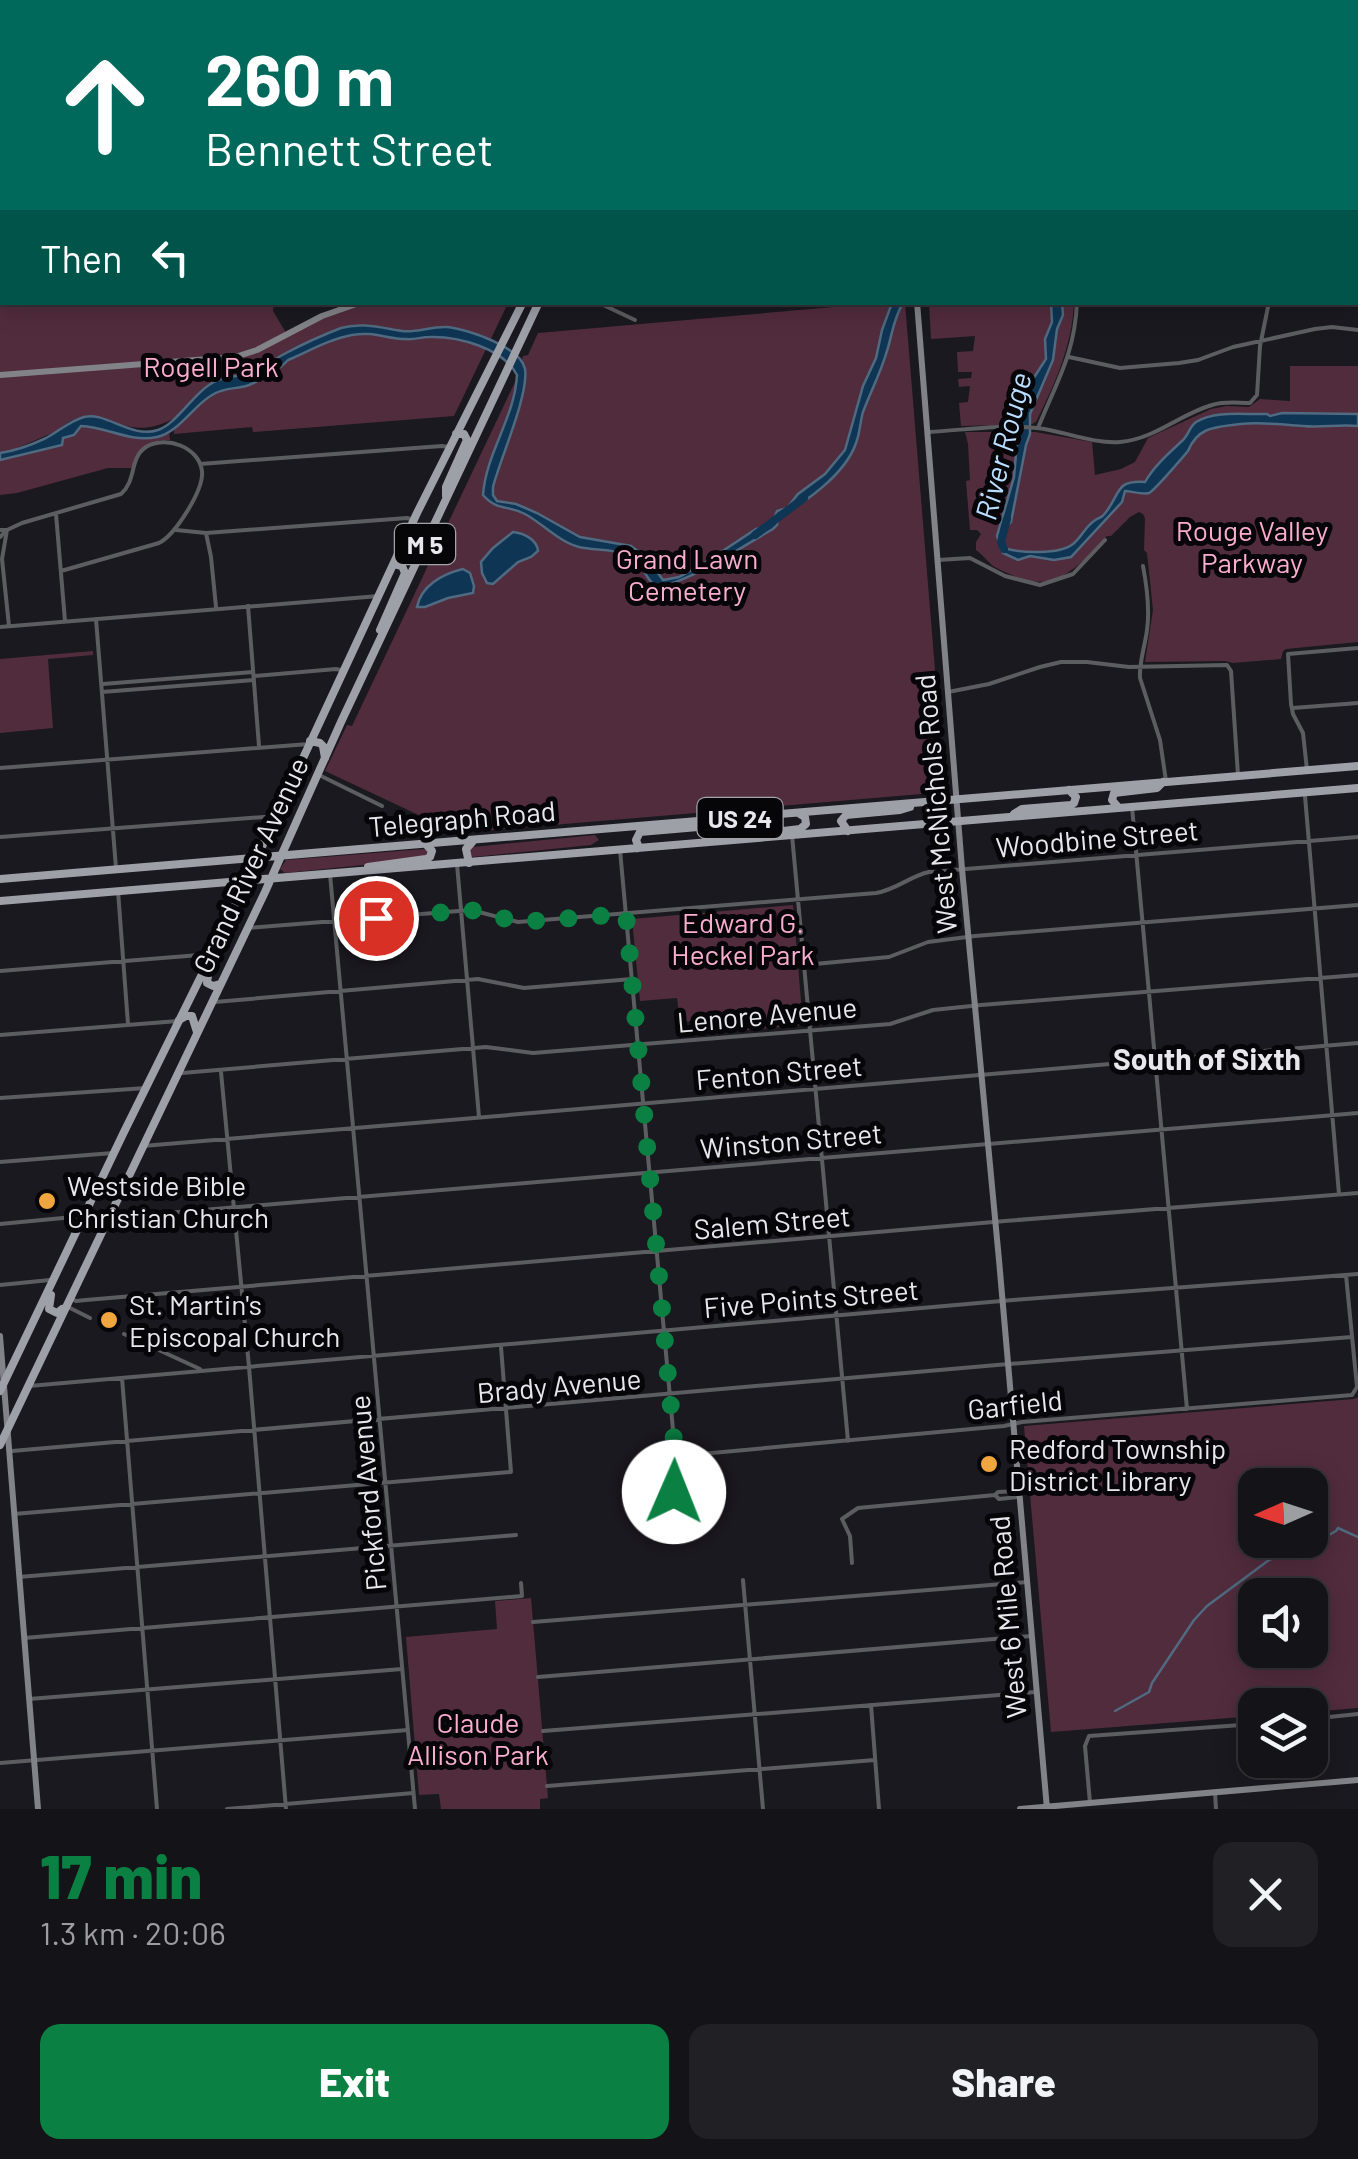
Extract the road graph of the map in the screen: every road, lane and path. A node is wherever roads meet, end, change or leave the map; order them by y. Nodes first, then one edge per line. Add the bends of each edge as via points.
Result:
1 (353, 305) edge
2 (522, 305) edge
3 (538, 305) edge
4 (603, 305) edge
5 (917, 305) edge
6 (1077, 305) edge
7 (1268, 305) edge
8 (635, 320) dead end
9 (1358, 330) edge
10 (1260, 342) junction
11 (1069, 357) junction
12 (0, 374) edge
13 (1036, 428) junction
14 (928, 432) junction
15 (456, 434) junction
16 (449, 448) junction
17 (200, 464) junction
18 (446, 501) junction
19 (56, 514) junction
20 (414, 520) junction
21 (176, 530) junction
22 (409, 530) junction
23 (2, 532) edge
24 (206, 533) junction
25 (1106, 540) dead end
26 (424, 547) junction
27 (1, 557) edge
28 (937, 560) junction
29 (394, 564) junction
30 (1143, 566) dead end
31 (60, 571) junction
32 (379, 596) junction
33 (248, 606) junction
34 (216, 609) junction
35 (96, 619) junction
36 (65, 621) junction
37 (0, 626) edge
38 (9, 626) junction
39 (378, 644) junction
40 (1358, 648) edge
41 (1139, 667) junction
42 (345, 671) junction
43 (253, 676) junction
44 (174, 678) junction
45 (101, 684) junction
46 (174, 686) junction
47 (102, 692) junction
48 (948, 692) junction
49 (1358, 703) edge
50 (1292, 708) junction
51 (325, 711) junction
52 (341, 722) junction
53 (309, 743) junction
54 (258, 747) junction
55 (325, 758) junction
56 (107, 759) junction
57 (1358, 766) edge
58 (0, 768) edge
59 (1328, 769) junction
60 (1306, 770) junction
61 (1278, 773) junction
62 (317, 774) junction
63 (1238, 776) junction
64 (1165, 782) junction
65 (1358, 788) edge
66 (1070, 790) junction
67 (1328, 790) junction
68 (1305, 792) junction
69 (1278, 794) junction
70 (956, 799) junction
71 (928, 802) junction
72 (382, 806) dead end
73 (1132, 806) junction
74 (1118, 807) junction
75 (798, 813) junction
76 (276, 816) junction
77 (1010, 816) junction
78 (713, 820) junction
79 (958, 821) junction
80 (113, 828) junction
81 (851, 831) junction
82 (600, 836) junction
83 (792, 836) junction
84 (1358, 836) edge
85 (0, 837) edge
86 (474, 840) junction
87 (1309, 840) junction
88 (722, 841) junction
89 (424, 843) junction
90 (639, 848) junction
91 (620, 850) junction
92 (596, 852) junction
93 (1136, 854) junction
94 (281, 856) junction
95 (257, 858) junction
96 (470, 863) junction
97 (457, 864) junction
98 (116, 869) junction
99 (135, 869) junction
100 (962, 870) junction
101 (84, 872) junction
102 (349, 872) junction
103 (330, 874) junction
104 (0, 879) edge
105 (270, 880) junction
106 (246, 881) junction
107 (133, 890) junction
108 (118, 892) junction
109 (84, 894) junction
110 (798, 900) junction
111 (0, 901) edge
112 (1358, 905) edge
113 (1314, 908) junction
114 (460, 911) junction
115 (626, 914) junction
116 (334, 922) junction
117 (1142, 924) junction
118 (248, 928) junction
119 (968, 937) junction
120 (212, 954) junction
121 (123, 961) junction
122 (207, 964) junction
123 (804, 965) junction
124 (0, 971) edge
125 (1358, 975) edge
126 (632, 979) junction
127 (1321, 979) junction
128 (467, 980) junction
129 (220, 984) junction
130 (341, 991) junction
131 (1148, 992) junction
132 (212, 1002) junction
133 (975, 1006) junction
134 (178, 1021) junction
135 (128, 1024) junction
136 (810, 1030) junction
137 (197, 1032) junction
138 (0, 1035) edge
139 (1358, 1043) edge
140 (638, 1044) junction
141 (1326, 1046) junction
142 (474, 1048) junction
143 (347, 1059) junction
144 (1155, 1060) junction
145 (221, 1070) junction
146 (177, 1073) junction
147 (981, 1074) junction
148 (146, 1088) junction
149 (816, 1089) junction
150 (0, 1098) edge
151 (644, 1104) junction
152 (1358, 1113) edge
153 (1332, 1115) junction
154 (479, 1118) junction
155 (354, 1128) junction
156 (1162, 1128) junction
157 (228, 1139) junction
158 (988, 1143) junction
159 (143, 1146) junction
160 (113, 1153) junction
161 (822, 1158) junction
162 (0, 1162) edge
163 (650, 1172) junction
164 (1358, 1193) edge
165 (1340, 1194) junction
166 (360, 1196) junction
167 (234, 1208) junction
168 (1170, 1208) junction
169 (84, 1216) junction
170 (108, 1218) junction
171 (995, 1222) junction
172 (0, 1224) edge
173 (100, 1233) junction
174 (830, 1236) junction
175 (657, 1251) junction
176 (1358, 1274) edge
177 (1346, 1275) junction
178 (368, 1276) junction
179 (54, 1280) junction
180 (0, 1284) edge
181 (242, 1287) junction
182 (1176, 1288) junction
183 (1002, 1301) junction
184 (68, 1302) junction
185 (837, 1317) junction
186 (90, 1318) dead end
187 (665, 1332) junction
188 (124, 1334) dead end
189 (0, 1336) edge
190 (1352, 1337) junction
191 (501, 1346) junction
192 (1182, 1351) junction
193 (375, 1357) junction
194 (1008, 1364) junction
195 (249, 1368) junction
196 (204, 1372) junction
197 (122, 1378) junction
198 (842, 1380) junction
199 (28, 1386) junction
200 (1, 1387) edge
201 (670, 1395) junction
202 (506, 1409) junction
203 (1188, 1410) junction
204 (381, 1420) junction
205 (1013, 1424) junction
206 (254, 1429) junction
207 (7, 1431) junction
208 (127, 1440) junction
209 (848, 1441) junction
210 (4, 1448) edge
211 (679, 1456) junction
212 (386, 1483) junction
213 (259, 1494) junction
214 (1019, 1494) junction
215 (132, 1504) junction
216 (14, 1514) junction
217 (710, 1526) dead end
218 (516, 1535) dead end
219 (392, 1545) junction
220 (264, 1556) junction
221 (852, 1562) dead end
222 (137, 1567) junction
223 (19, 1577) junction
224 (743, 1580) dead end
225 (1026, 1582) junction
226 (520, 1584) dead end
227 (397, 1606) junction
228 (745, 1606) junction
229 (270, 1618) junction
230 (534, 1622) dead end
231 (141, 1629) junction
232 (1032, 1636) junction
233 (24, 1638) junction
234 (750, 1660) junction
235 (402, 1669) junction
236 (538, 1677) dead end
237 (275, 1680) junction
238 (147, 1690) junction
239 (1036, 1692) junction
240 (29, 1700) junction
241 (871, 1705) junction
242 (754, 1714) junction
243 (1358, 1714) edge
244 (1328, 1717) edge
245 (1238, 1725) edge
246 (408, 1730) junction
247 (543, 1731) dead end
248 (280, 1741) junction
249 (152, 1752) junction
250 (34, 1760) junction
251 (875, 1760) junction
252 (0, 1763) edge
253 (759, 1769) junction
254 (1358, 1780) edge
255 (548, 1786) dead end
256 (1214, 1792) junction
257 (414, 1793) junction
258 (1090, 1803) junction
259 (286, 1807) edge
260 (1047, 1808) edge
261 (38, 1809) edge
262 (156, 1809) edge
263 (227, 1809) edge
264 (415, 1809) edge
265 (763, 1809) edge
266 (880, 1809) edge
267 (1020, 1809) edge
268 (1216, 1809) edge

1 - 12 main road via 235,356
2 - 15 main road, Grand River Avenue / M 5
3 - 18 main road, Grand River Avenue / M 5
4 - 8 street
5 - 14 main road, West McNichols Road
6 - 11 street
7 - 10 street
9 - 10 street via 1326,327
10 - 11 street via 1192,362 1128,368
10 - 13 street via 1252,402 1214,404 1121,442
11 - 13 street
13 - 14 street
14 - 28 main road, West McNichols Road
15 - 16 main road, Grand River Avenue / M 5
15 - 18 main road via 467,440
16 - 17 street
16 - 20 main road, Grand River Avenue / M 5
17 - 19 street via 175,444 148,446 121,494
17 - 21 street via 200,486
18 - 26 main road, Grand River Avenue / M 5
19 - 23 street
19 - 31 street
20 - 22 main road, Grand River Avenue / M 5
20 - 24 street
21 - 24 street
21 - 31 street via 159,543
22 - 26 main road via 413,544
22 - 29 main road, Grand River Avenue / M 5
23 - 27 street
24 - 34 street
25 - 28 street via 1073,574 1040,585 970,558
26 - 39 main road, Grand River Avenue / M 5
27 - 38 street
28 - 48 main road, West McNichols Road
29 - 32 main road, Grand River Avenue / M 5
29 - 39 main road via 406,573
30 - 41 street via 1148,615
31 - 36 street
32 - 33 street
32 - 42 main road, Grand River Avenue / M 5
33 - 34 street
33 - 43 street
34 - 35 street
35 - 36 street
35 - 45 street
36 - 38 street
37 - 38 street
39 - 52 main road, Grand River Avenue / M 5
40 - 50 street via 1288,654
41 - 48 street via 1061,662
41 - 63 street via 1229,666
41 - 64 street
42 - 43 street
42 - 51 main road, Grand River Avenue / M 5
43 - 44 street
43 - 46 street
43 - 54 street
44 - 45 street
44 - 46 street
45 - 47 street
46 - 47 street
47 - 56 street
48 - 70 main road, West McNichols Road
49 - 50 street
50 - 60 street via 1304,734
51 - 52 main road via 332,722
51 - 53 main road, Grand River Avenue / M 5
52 - 55 main road, Grand River Avenue / M 5
53 - 54 street
53 - 55 main road via 320,742
53 - 76 main road, Grand River Avenue / M 5
54 - 56 street
55 - 62 main road, Grand River Avenue / M 5
56 - 58 street
56 - 80 street
57 - 59 main road, Telegraph Road
59 - 60 main road, Telegraph Road
59 - 67 main road via 1321,779
60 - 61 main road, Telegraph Road
61 - 63 main road, Telegraph Road
61 - 69 main road via 1284,783
62 - 72 street
62 - 94 main road, Grand River Avenue / M 5
63 - 64 main road, Telegraph Road
64 - 66 main road, Telegraph Road
64 - 74 main road via 1114,793
65 - 67 main road, Telegraph Road
66 - 70 main road, Telegraph Road
66 - 77 main road, Telegraph Road via 1076,797 1071,805
67 - 68 main road, Telegraph Road
68 - 69 main road, Telegraph Road
68 - 87 street
69 - 73 main road, Telegraph Road
70 - 71 main road, Telegraph Road
70 - 79 main road, West McNichols Road
71 - 75 main road, Telegraph Road / US 24
71 - 81 main road, Telegraph Road / US 24 via 846,815 840,821
73 - 74 main road, Telegraph Road
73 - 93 street
74 - 77 main road, Telegraph Road
75 - 78 main road, Telegraph Road / US 24
75 - 88 main road via 806,821 800,829
76 - 80 street
76 - 95 main road, Grand River Avenue / M 5
77 - 79 main road, Telegraph Road
78 - 82 main road, Telegraph Road / US 24
78 - 90 main road via 640,832
79 - 81 main road, Telegraph Road
79 - 100 main road, West McNichols Road
80 - 85 street
80 - 98 street
81 - 83 main road, Telegraph Road / US 24
82 - 86 main road, Telegraph Road / US 24
82 - 92 main road
83 - 88 main road, Telegraph Road / US 24
83 - 110 street
84 - 87 street, Woodbine Street
86 - 89 main road, Telegraph Road / US 24
86 - 96 main road via 466,850
87 - 93 street, Woodbine Street
87 - 113 street
88 - 90 main road, Telegraph Road / US 24
89 - 94 main road, Telegraph Road / US 24
89 - 102 main road via 432,849 426,859
90 - 91 main road, Telegraph Road / US 24
91 - 92 main road, Telegraph Road / US 24
91 - 115 street
92 - 96 main road, Telegraph Road / US 24
93 - 100 street, Woodbine Street
93 - 117 street
94 - 95 main road, Telegraph Road / US 24
94 - 105 main road, Grand River Avenue / M 5
95 - 99 main road, Telegraph Road / US 24
95 - 106 main road, Grand River Avenue / M 5
96 - 97 main road, Telegraph Road / US 24
97 - 102 main road, Telegraph Road / US 24
97 - 114 street
98 - 99 main road, Telegraph Road / US 24
98 - 101 main road, Telegraph Road / US 24
99 - 107 main road via 128,879
100 - 110 street, Woodbine Street via 921,874 881,892
100 - 119 main road, West McNichols Road
101 - 104 main road, Telegraph Road / US 24
101 - 109 main road via 93,886
102 - 103 main road, Telegraph Road / US 24
103 - 105 main road, Telegraph Road / US 24
103 - 116 street, Pickford Avenue
105 - 106 main road, Telegraph Road / US 24
105 - 118 main road, Grand River Avenue / M 5
106 - 107 main road, Telegraph Road / US 24
106 - 120 main road, Grand River Avenue / M 5
107 - 108 main road, Telegraph Road / US 24
108 - 109 main road, Telegraph Road / US 24
108 - 121 street
109 - 111 main road, Telegraph Road / US 24
110 - 115 street, Woodbine Street
110 - 123 street
112 - 113 street
113 - 117 street
113 - 127 street
114 - 115 street, Woodbine Street via 518,922
114 - 116 street, Woodbine Street
114 - 128 street
115 - 126 street
116 - 118 street, Woodbine Street
116 - 130 street, Pickford Avenue
117 - 119 street
117 - 131 street
118 - 129 main road, Grand River Avenue / M 5
119 - 123 street via 889,957
119 - 133 main road, West McNichols Road
120 - 121 street
120 - 122 main road, Grand River Avenue / M 5
121 - 124 street
121 - 135 street
122 - 129 main road via 207,983
122 - 134 main road, Grand River Avenue / M 5
123 - 136 street
125 - 127 street, Lenore Avenue
126 - 128 street via 530,988
126 - 140 street
127 - 131 street, Lenore Avenue
127 - 141 street
128 - 130 street
128 - 142 street
129 - 132 main road, Grand River Avenue / M 5
130 - 132 street
130 - 143 street, Pickford Avenue
131 - 133 street, Lenore Avenue
131 - 144 street
132 - 137 main road, Grand River Avenue / M 5
133 - 136 street, Lenore Avenue via 896,1023
133 - 147 main road, West McNichols Road
134 - 135 street
134 - 137 main road via 192,1016
134 - 148 main road, Grand River Avenue / M 5
135 - 138 street
136 - 140 street, Lenore Avenue
136 - 149 street
137 - 146 main road, Grand River Avenue / M 5
139 - 141 street, Fenton Street
140 - 142 street, Lenore Avenue via 533,1053
140 - 151 street
141 - 144 street, Fenton Street
141 - 153 street
142 - 143 street, Lenore Avenue
142 - 154 street
143 - 145 street, Lenore Avenue
143 - 155 street, Pickford Avenue
144 - 147 street, Fenton Street
144 - 156 street
145 - 146 street, Lenore Avenue
145 - 157 street
146 - 159 main road, Grand River Avenue / M 5
147 - 149 street, Fenton Street
147 - 158 main road, West McNichols Road
148 - 150 street
148 - 160 main road, Grand River Avenue / M 5
149 - 151 street, Fenton Street
149 - 161 street
151 - 154 street, Fenton Street
151 - 163 street
152 - 153 street, Winston Street
153 - 156 street, Winston Street
153 - 165 street
154 - 155 street, Fenton Street
155 - 157 street, Fenton Street
155 - 166 street, Pickford Avenue
156 - 158 street, Winston Street
156 - 168 street
157 - 159 street, Fenton Street
157 - 167 street
158 - 161 street, Winston Street
158 - 171 main road, West McNichols Road
159 - 170 main road, Grand River Avenue / M 5
160 - 162 street
160 - 169 main road, Grand River Avenue / M 5
161 - 163 street, Winston Street
161 - 174 street
163 - 166 street, Winston Street
163 - 175 street
164 - 165 street, Salem Street
165 - 168 street, Salem Street
166 - 167 street, Winston Street
166 - 178 street, Pickford Avenue
167 - 170 street, Winston Street
167 - 181 street
168 - 171 street, Salem Street
168 - 182 street
169 - 172 street
169 - 173 main road via 96,1219
169 - 179 main road, Grand River Avenue / M 5
170 - 173 main road, Grand River Avenue / M 5
171 - 174 street, Salem Street
171 - 183 main road, West McNichols Road
173 - 184 main road, Grand River Avenue / M 5
174 - 175 street, Salem Street
174 - 185 street
175 - 178 street, Salem Street
175 - 187 street
176 - 177 street, Five Points Street
177 - 182 street, Five Points Street
177 - 190 street
178 - 181 street, Salem Street
178 - 193 street, Pickford Avenue
179 - 180 street
179 - 184 main road via 49,1309 57,1313
179 - 200 main road, Grand River Avenue / M 5
181 - 184 street, Salem Street
181 - 195 street
182 - 183 street, Five Points Street
182 - 192 street
183 - 185 street, Five Points Street
183 - 194 main road, West 6 Mile Road
184 - 186 street
184 - 199 main road, Grand River Avenue / M 5
185 - 187 street, Five Points Street
185 - 198 street
187 - 191 street, Five Points Street
187 - 201 street
188 - 196 street
189 - 200 main road
190 - 192 street, Brady Avenue
190 - 203 street, Garfield via 1356,1393
191 - 193 street, Five Points Street
191 - 202 street
192 - 194 street, Brady Avenue
192 - 203 street
193 - 195 street, Five Points Street
193 - 204 street, Pickford Avenue
194 - 198 street, Brady Avenue
194 - 205 main road, West 6 Mile Road
195 - 196 street, Five Points Street
195 - 206 street
196 - 197 street, Five Points Street
197 - 199 street, Five Points Street
197 - 208 street
198 - 201 street, Brady Avenue
198 - 209 street
199 - 207 main road, Grand River Avenue / M 5
200 - 207 main road
201 - 202 street, Brady Avenue
201 - 211 street
202 - 204 street, Brady Avenue
202 - 212 street via 511,1472
203 - 205 street, Garfield
204 - 206 street, Brady Avenue
204 - 212 street, Pickford Avenue
205 - 209 street, Garfield
205 - 214 main road, West 6 Mile Road
206 - 208 street, Brady Avenue
206 - 213 street
207 - 210 main road, Grand River Avenue / M 5
208 - 210 street, Brady Avenue
208 - 215 street
209 - 211 street, Garfield
210 - 216 main road
211 - 217 street via 676,1496
212 - 213 street
212 - 219 street, Pickford Avenue
213 - 215 street
213 - 220 street
214 - 221 street via 858,1508 842,1519
214 - 225 main road, West 6 Mile Road
215 - 216 street
215 - 222 street
216 - 223 main road
218 - 219 street
219 - 220 street
219 - 227 street, Pickford Avenue
220 - 222 street
220 - 229 street
222 - 223 street
222 - 231 street
223 - 233 main road
224 - 228 street
225 - 228 street
225 - 232 main road, West 6 Mile Road
226 - 227 street via 522,1596
227 - 229 street
227 - 235 street, Pickford Avenue
228 - 230 street
228 - 234 street
229 - 231 street
229 - 237 street
231 - 233 street
231 - 238 street
232 - 234 street
232 - 239 main road, West 6 Mile Road
233 - 240 main road
234 - 236 street
234 - 242 street
235 - 237 street
235 - 246 street, Pickford Avenue
237 - 238 street
237 - 248 street
238 - 240 street
238 - 249 street
239 - 241 street
239 - 260 main road, West 6 Mile Road
240 - 250 main road
241 - 242 street
241 - 251 street
242 - 247 street
242 - 253 street
243 - 244 street
245 - 258 street via 1093,1735 1086,1739
246 - 248 street
246 - 257 street, Pickford Avenue
248 - 249 street
248 - 259 street
249 - 250 street
249 - 262 street
250 - 252 street
250 - 261 main road
251 - 253 street
251 - 266 street
253 - 255 street
253 - 265 street
254 - 256 main road
256 - 258 main road
256 - 268 street
257 - 259 street
257 - 264 street, Pickford Avenue
258 - 260 main road
259 - 263 street
260 - 267 main road

